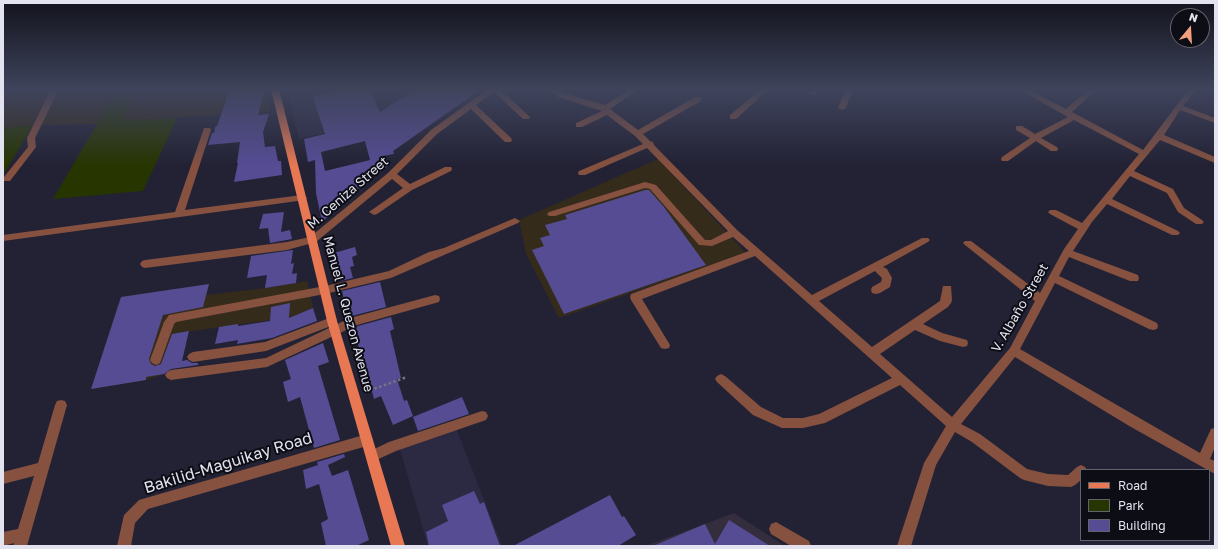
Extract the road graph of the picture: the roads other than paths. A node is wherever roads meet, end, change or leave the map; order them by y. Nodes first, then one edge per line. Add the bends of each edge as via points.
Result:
1 (42, 115) edge
2 (281, 115) edge
3 (457, 115) edge
4 (482, 115) edge
5 (523, 115) edge
6 (598, 115) edge
7 (612, 115) edge
8 (671, 115) edge
9 (736, 115) edge
10 (1070, 115) edge
11 (1072, 115) edge
12 (1173, 115) edge
13 (1198, 115) edge
14 (526, 117) dead end
15 (733, 117) dead end
16 (1215, 121) edge
17 (579, 125) dead end
18 (1019, 128) dead end
19 (208, 130) dead end
20 (638, 134) junction
21 (1159, 136) junction
22 (1035, 138) junction
23 (508, 140) dead end
24 (650, 144) junction
25 (1054, 149) dead end
26 (1143, 153) junction
27 (1005, 158) dead end
28 (1215, 160) edge
29 (448, 169) dead end
30 (1129, 172) junction
31 (582, 173) dead end
32 (391, 175) junction
33 (7, 178) dead end
34 (409, 188) junction
35 (302, 198) junction
36 (1106, 200) junction
37 (374, 212) dead end
38 (1053, 212) dead end
39 (552, 214) dead end
40 (179, 215) junction
41 (515, 221) dead end
42 (1199, 222) dead end
43 (1084, 228) junction
44 (734, 232) junction
45 (1175, 233) dead end
46 (3, 238) edge
47 (313, 240) junction
48 (925, 240) dead end
49 (968, 243) dead end
50 (756, 252) junction
51 (1067, 252) junction
52 (145, 264) dead end
53 (874, 266) junction
54 (1053, 278) junction
55 (1134, 278) dead end
56 (947, 289) dead end
57 (324, 290) junction
58 (876, 290) dead end
59 (435, 299) dead end
60 (812, 300) junction
61 (1042, 301) junction
62 (913, 324) junction
63 (333, 325) junction
64 (1153, 326) dead end
65 (963, 343) dead end
66 (665, 345) dead end
67 (1014, 351) junction
68 (872, 353) junction
69 (193, 357) dead end
70 (156, 360) dead end
71 (171, 376) dead end
72 (721, 379) dead end
73 (901, 379) junction
74 (61, 405) dead end
75 (482, 416) dead end
76 (953, 425) junction
77 (1215, 433) edge
78 (367, 440) junction
79 (372, 456) junction
80 (1203, 461) junction
81 (42, 468) junction
82 (1215, 468) edge
83 (1080, 472) edge
84 (3, 478) edge
85 (776, 529) dead end
86 (3, 539) edge
87 (22, 540) edge
88 (124, 546) edge
89 (398, 546) edge
90 (804, 546) edge
91 (904, 546) edge

1 - 33 street via 31,138 32,147
2 - 35 main road, Manuel L. Quezon Avenue
3 - 32 street, M. Ceniza Street via 434,132
4 - 23 street
5 - 14 street
6 - 17 street
7 - 20 street
8 - 20 street
9 - 15 street
10 - 22 street
11 - 26 street
12 - 21 street, V. Albaño Street
13 - 16 street
18 - 22 street
19 - 40 street
20 - 24 street
21 - 26 street, V. Albaño Street
21 - 28 street
22 - 25 street
22 - 27 street
24 - 31 street
24 - 44 street
26 - 30 street, V. Albaño Street
29 - 34 street
30 - 36 street, V. Albaño Street
30 - 42 street via 1170,192 1181,210
32 - 34 street
32 - 47 street, M. Ceniza Street
34 - 37 street
35 - 40 street
35 - 47 main road, Manuel L. Quezon Avenue
36 - 43 street, V. Albaño Street
36 - 45 street
38 - 43 street
39 - 44 street via 645,185 653,187 702,243 712,243
40 - 46 street
41 - 57 street via 391,274
43 - 51 street, V. Albaño Street
44 - 50 street
47 - 52 street, M. Ceniza Street via 287,246
47 - 57 main road, Manuel L. Quezon Avenue
48 - 53 street
49 - 61 street
50 - 60 street
50 - 66 street via 635,297
51 - 54 street, V. Albaño Street
51 - 55 street
53 - 58 street via 887,278 886,284
53 - 60 street
54 - 61 street, V. Albaño Street
54 - 64 street
56 - 62 street via 947,300 944,304
57 - 63 main road, Manuel L. Quezon Avenue
57 - 70 street via 173,318 168,322
59 - 63 street
60 - 68 street
61 - 67 street, V. Albaño Street
62 - 65 street via 940,337
62 - 68 street
63 - 69 street via 266,346
63 - 71 street via 267,362
63 - 78 main road, Manuel L. Quezon Avenue
67 - 76 street, V. Albaño Street
67 - 80 street
68 - 73 street
72 - 73 street via 756,411 782,423 803,423 821,418
73 - 76 street
74 - 81 street
75 - 79 street via 392,446
76 - 83 street via 976,438 1024,474 1048,480 1071,481
76 - 91 street, V. Albaño Street via 930,463
77 - 80 street
78 - 79 main road, Manuel L. Quezon Avenue
78 - 88 street, Bakilid-Maguikay Road via 144,504 129,520
79 - 89 main road, Manuel L. Quezon Avenue
80 - 82 street
81 - 84 street
81 - 87 street
85 - 90 street
86 - 87 street

